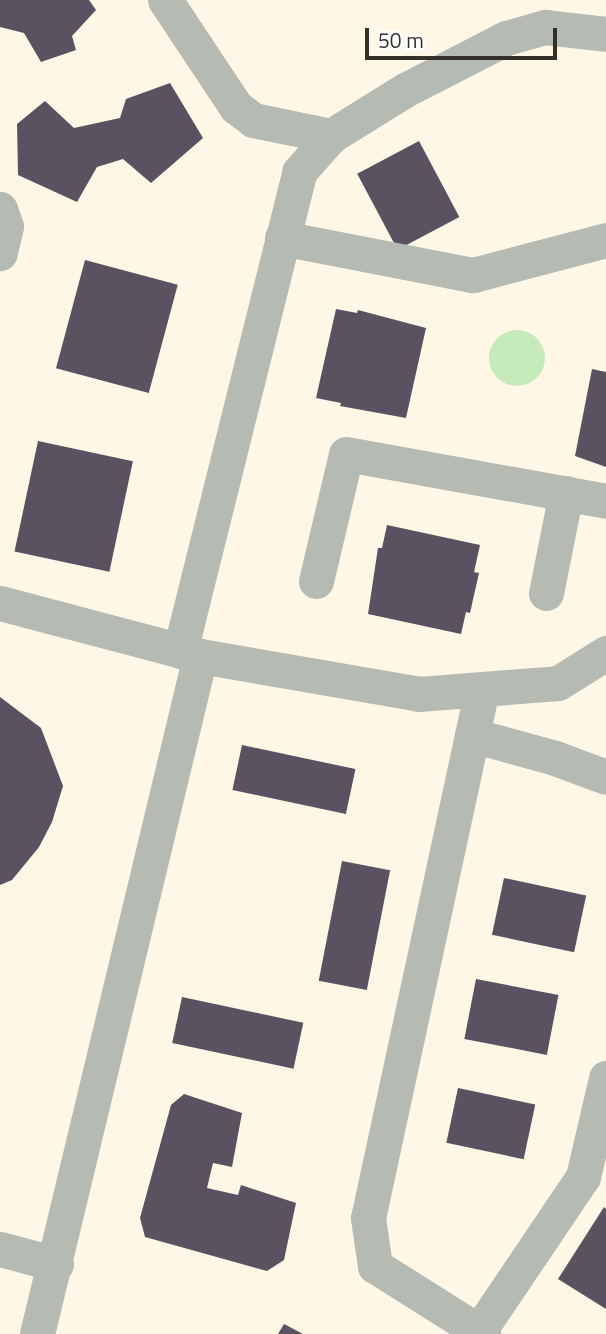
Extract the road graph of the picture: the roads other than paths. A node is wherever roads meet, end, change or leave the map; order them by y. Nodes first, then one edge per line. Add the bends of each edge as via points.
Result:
1 (165, 0) edge
2 (606, 34) edge
3 (331, 136) junction
4 (0, 209) edge
5 (282, 238) junction
6 (606, 240) edge
7 (0, 253) edge
8 (566, 493) junction
9 (606, 501) edge
10 (316, 581) dead end
11 (546, 593) dead end
12 (0, 603) edge
13 (606, 653) edge
14 (190, 654) junction
15 (482, 689) junction
16 (472, 735) junction
17 (606, 777) edge
18 (606, 1078) edge
19 (596, 1166) edge
20 (0, 1249) edge
21 (56, 1264) junction
22 (481, 1333) edge
23 (37, 1334) edge

1 - 3 street via 236,107 253,120
2 - 3 street via 545,27 506,38 405,90
3 - 5 street via 299,172
4 - 7 street via 6,226
5 - 6 street via 473,275
5 - 14 street
8 - 9 street
8 - 10 street via 346,454
8 - 11 street
12 - 14 street
13 - 15 street via 558,683
14 - 15 street via 419,694
14 - 21 street
15 - 16 street
16 - 17 street
16 - 22 street via 368,1218 375,1266
18 - 19 street
19 - 22 street via 583,1177
20 - 21 street
21 - 23 street

